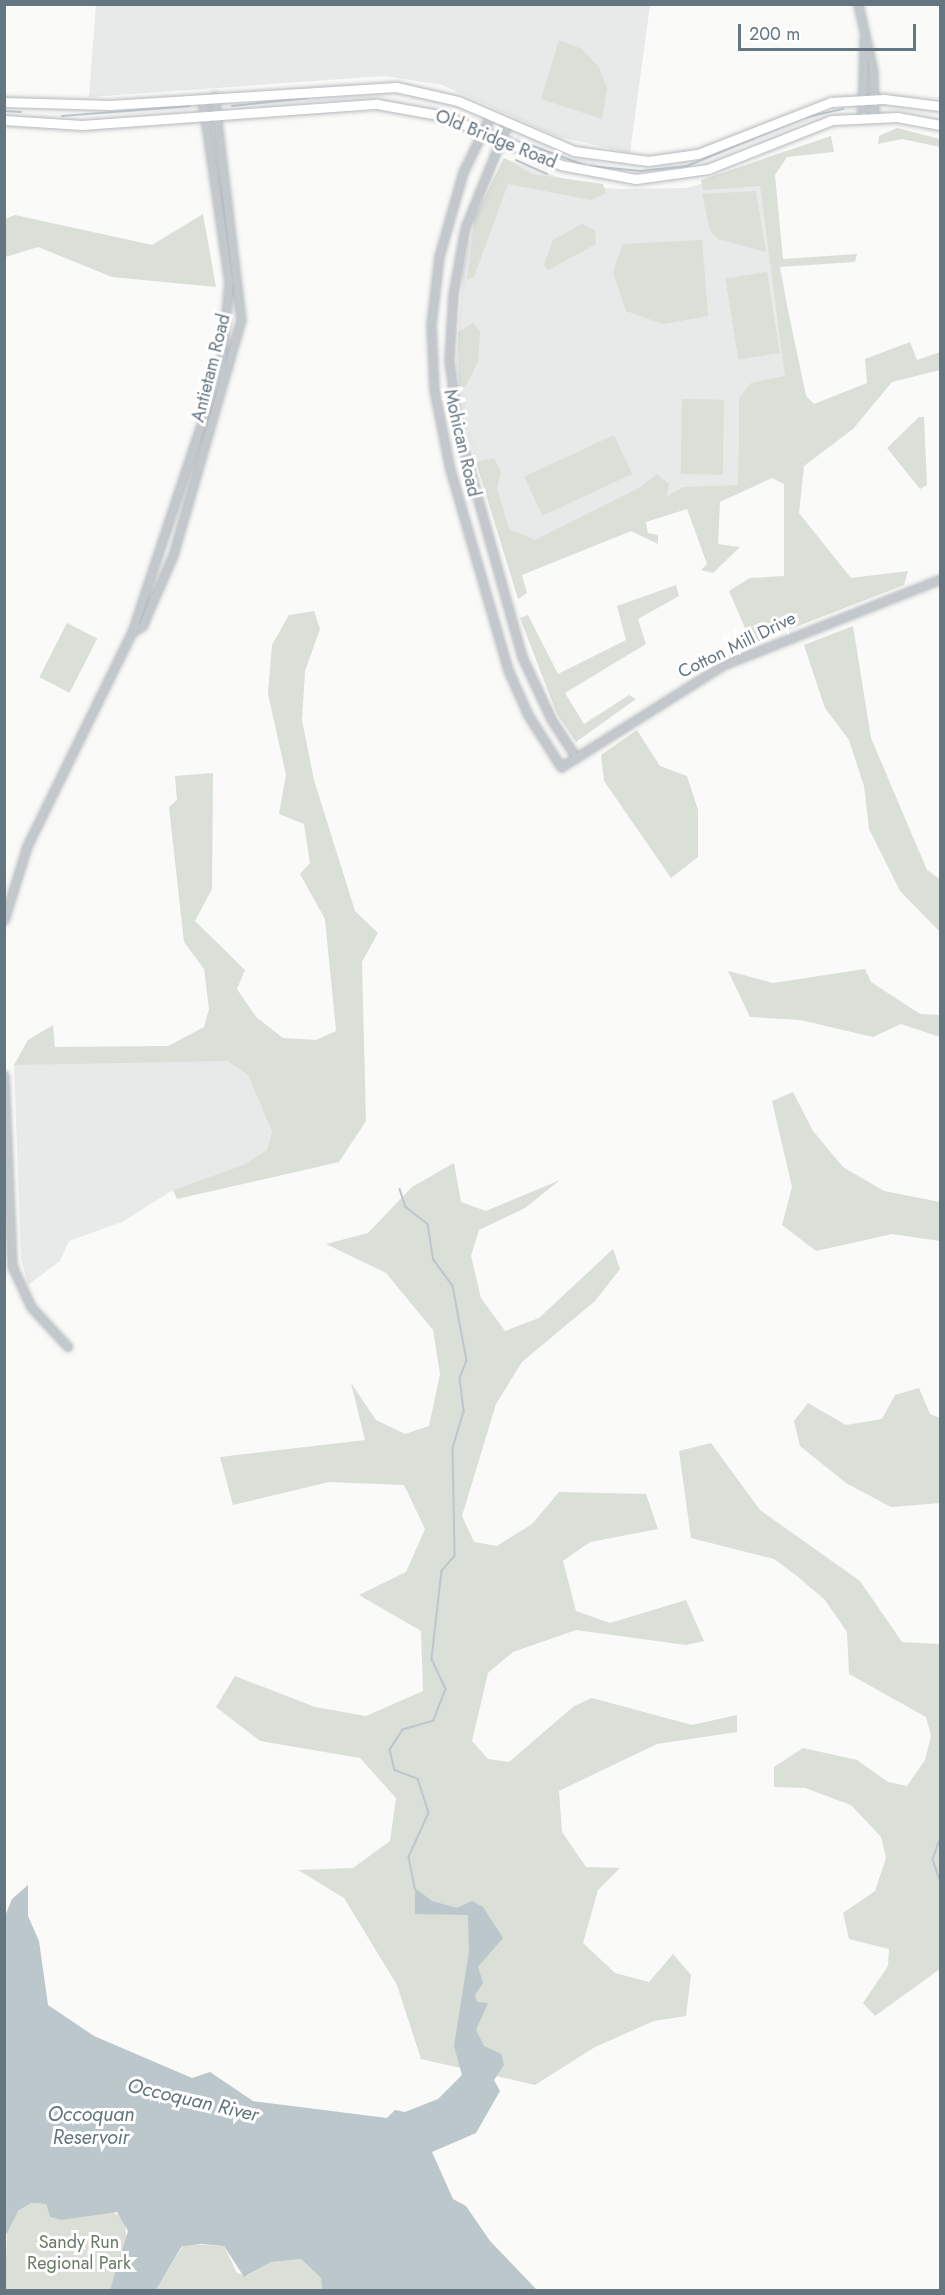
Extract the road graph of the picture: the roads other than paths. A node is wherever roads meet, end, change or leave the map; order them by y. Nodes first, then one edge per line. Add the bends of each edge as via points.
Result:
1 (858, 4) edge
2 (865, 36) junction
3 (214, 96) junction
4 (202, 98) junction
5 (861, 99) junction
6 (875, 99) junction
7 (4, 102) edge
8 (940, 106) edge
9 (491, 115) junction
10 (215, 116) junction
11 (862, 116) junction
12 (874, 116) junction
13 (203, 117) junction
14 (4, 120) edge
15 (508, 122) junction
16 (940, 125) edge
17 (482, 131) junction
18 (499, 139) junction
19 (940, 579) edge
20 (132, 632) junction
21 (575, 756) junction
22 (561, 767) joint
23 (4, 920) edge
24 (4, 1075) edge
25 (68, 1347) dead end

1 - 2 street
2 - 5 street
2 - 6 street
3 - 4 main road, Old Bridge Road
3 - 9 main road, Old Bridge Road via 379,86 436,94
3 - 10 street, Antietam Road
4 - 7 main road, Old Bridge Road via 81,106
4 - 13 street, Antietam Road
5 - 6 main road, Old Bridge Road
5 - 11 street
5 - 15 main road, Old Bridge Road via 814,106 698,154 648,161 574,151
6 - 8 main road, Old Bridge Road
6 - 12 street
9 - 15 main road, Old Bridge Road
9 - 17 street, Mohican Road
10 - 13 main road, Old Bridge Road
10 - 17 main road, Old Bridge Road via 377,104 422,110
10 - 20 street, Antietam Road via 236,243 241,320 173,555 142,626
11 - 12 main road, Old Bridge Road
11 - 18 main road, Old Bridge Road via 818,124 708,169 653,179 580,171
12 - 16 main road, Old Bridge Road
13 - 14 main road, Old Bridge Road via 82,125
13 - 20 street, Antietam Road via 228,263 227,331 167,540
15 - 18 street, Mohican Road
17 - 18 main road, Old Bridge Road
17 - 22 street, Mohican Road via 463,172 439,256 431,324 434,390 450,469 508,670 528,716
18 - 21 street, Mohican Road via 463,238 449,361 460,435 522,657 546,711
19 - 21 street, Cotton Mill Drive via 762,646 661,700
20 - 23 street, Antietam Road via 27,846
21 - 22 street, Cotton Mill Drive
24 - 25 street via 12,1266 31,1307

